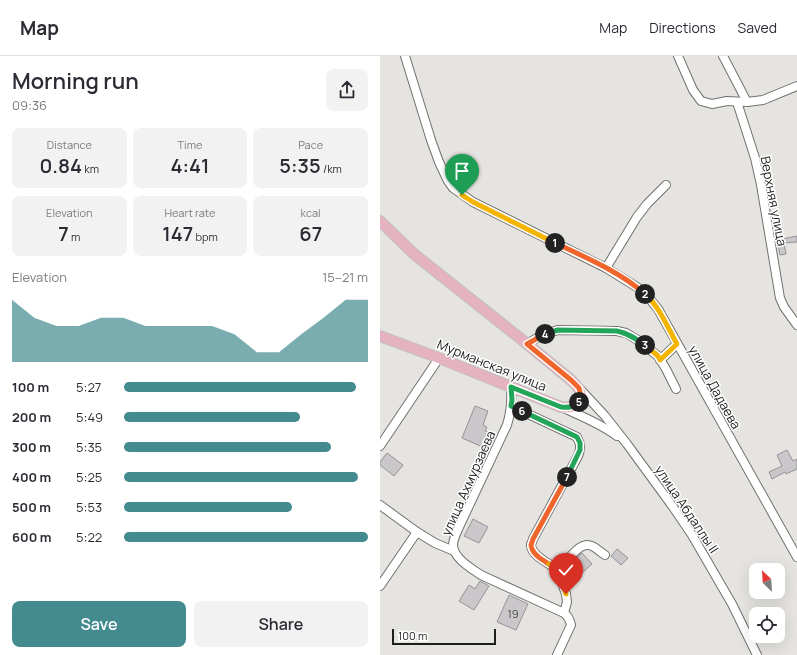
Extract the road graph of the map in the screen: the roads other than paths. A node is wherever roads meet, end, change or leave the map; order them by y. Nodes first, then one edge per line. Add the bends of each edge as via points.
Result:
1 (405, 56) edge
2 (678, 56) edge
3 (723, 56) edge
4 (797, 86) edge
5 (737, 102) junction
6 (747, 102) junction
7 (666, 185) dead end
8 (380, 221) edge
9 (606, 268) junction
10 (797, 325) edge
11 (380, 336) edge
12 (527, 344) junction
13 (677, 344) junction
14 (439, 358) junction
15 (660, 360) junction
16 (511, 387) junction
17 (579, 388) junction
18 (676, 389) dead end
19 (511, 406) junction
20 (561, 407) junction
21 (627, 444) junction
22 (380, 446) edge
23 (380, 505) edge
24 (417, 532) junction
25 (454, 550) junction
26 (605, 555) dead end
27 (797, 557) edge
28 (560, 571) junction
29 (380, 586) edge
30 (564, 613) junction
31 (557, 655) edge
32 (757, 655) edge

1 - 9 street, улица Дадаева via 431,140 453,188 473,202
2 - 5 street via 693,90 701,101 712,104
3 - 6 street
4 - 6 street via 763,100
5 - 6 street
5 - 10 street, Верхняя улица via 761,185 780,298
7 - 9 street via 637,217
8 - 12 main road via 414,254
9 - 13 street, улица Дадаева via 640,289 649,298
11 - 14 main road, Мурманская улица
12 - 15 street via 542,335 558,330 617,331 636,339
12 - 17 main road
13 - 15 street
13 - 27 street, улица Дадаева
14 - 16 main road, Мурманская улица
14 - 22 street
15 - 18 street
16 - 19 street, улица Ахмурзаева
16 - 20 main road, Мурманская улица
17 - 20 main road via 581,401 569,408
17 - 21 street, улица Абдаллы II
19 - 25 street, улица Ахмурзаева via 507,425 459,527 454,540
19 - 28 street via 577,437 580,443 578,456 531,545 539,557
20 - 21 street via 609,430
21 - 32 street, улица Абдаллы II via 692,535 732,604
23 - 24 street
24 - 25 street via 435,543
24 - 29 street
25 - 30 street, улица Ахмурзаева via 469,567 481,575
26 - 28 street via 588,545 580,547
28 - 30 street via 567,602
30 - 31 street via 571,625

